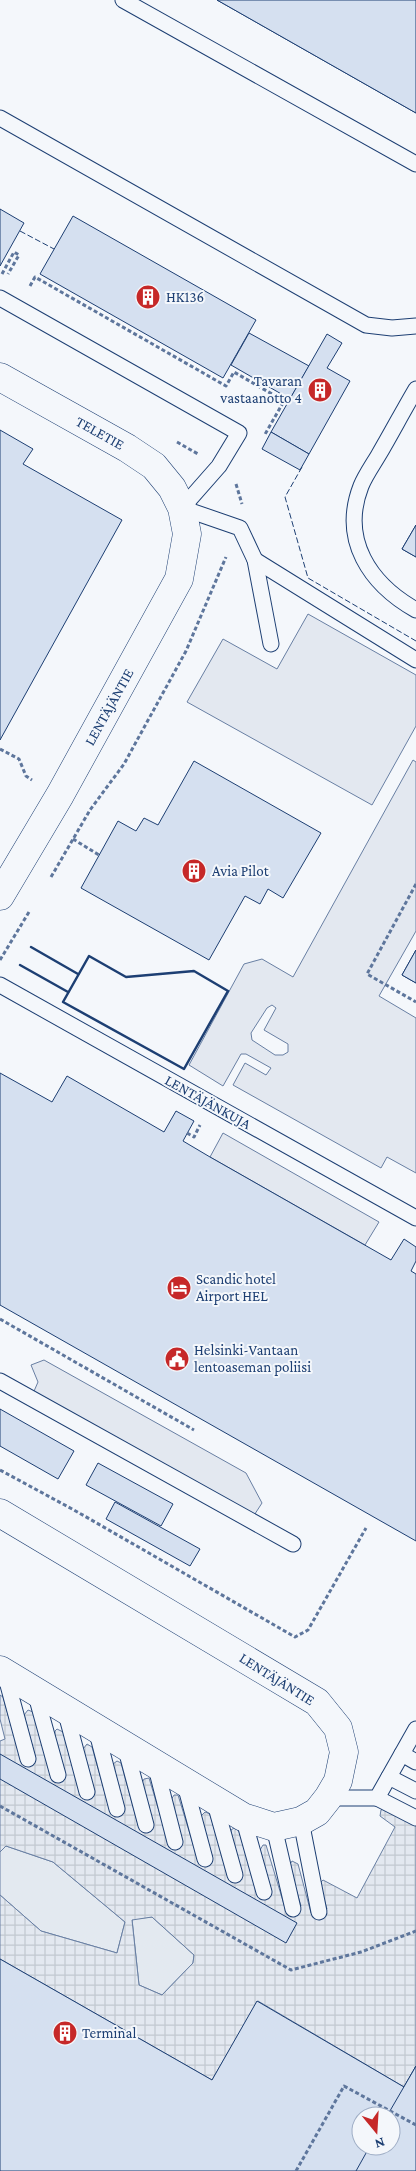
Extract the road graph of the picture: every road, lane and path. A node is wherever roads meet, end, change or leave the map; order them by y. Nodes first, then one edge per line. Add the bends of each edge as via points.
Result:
1 (123, 0) edge
2 (0, 118) edge
3 (416, 164) edge
4 (0, 277) edge
5 (6, 278) dead end
6 (27, 291) dead end
7 (0, 298) edge
8 (416, 326) edge
9 (0, 377) edge
10 (416, 389) edge
11 (260, 442) dead end
12 (241, 476) dead end
13 (236, 484) dead end
14 (182, 508) junction
15 (240, 528) junction
16 (255, 560) junction
17 (416, 610) edge
18 (271, 644) dead end
19 (416, 660) edge
20 (74, 839) junction
21 (99, 855) dead end
22 (48, 880) dead end
23 (416, 884) edge
24 (0, 896) edge
25 (33, 906) dead end
26 (0, 961) edge
27 (0, 985) edge
28 (416, 1002) edge
29 (202, 1120) dead end
30 (187, 1133) dead end
31 (416, 1218) edge
32 (0, 1319) edge
33 (0, 1381) edge
34 (194, 1430) dead end
35 (0, 1470) edge
36 (0, 1513) edge
37 (366, 1528) dead end
38 (293, 1544) dead end
39 (2, 1671) edge
40 (35, 1690) junction
41 (65, 1708) junction
42 (95, 1727) junction
43 (415, 1733) edge
44 (125, 1746) junction
45 (402, 1754) junction
46 (28, 1758) dead end
47 (416, 1762) edge
48 (155, 1764) junction
49 (58, 1774) dead end
50 (389, 1777) junction
51 (184, 1781) junction
52 (87, 1792) dead end
53 (416, 1792) edge
54 (328, 1798) junction
55 (377, 1798) junction
56 (214, 1800) junction
57 (0, 1806) edge
58 (117, 1809) dead end
59 (243, 1817) junction
60 (416, 1818) edge
61 (301, 1821) junction
62 (146, 1825) dead end
63 (274, 1827) junction
64 (175, 1842) dead end
65 (204, 1859) dead end
66 (235, 1875) dead end
67 (264, 1892) dead end
68 (294, 1909) dead end
69 (319, 1912) dead end
70 (416, 1931) edge
71 (416, 2125) edge
72 (296, 2171) edge

1 - 3 lane
2 - 8 lane via 366,324 392,328
4 - 5 path via 14,252 19,255
6 - 11 path via 35,277 226,386 234,372 280,396 284,401
7 - 14 lane via 238,433 219,466
9 - 14 street, TELETIE via 154,466 172,488
10 - 17 lane via 361,486 354,515 355,539 378,582
12 - 13 path
14 - 15 lane
14 - 24 street, LENTÄJÄNTIE via 187,534 179,579
15 - 16 lane
15 - 20 path via 186,651 124,764 90,810
16 - 18 lane
16 - 19 lane
20 - 21 path
20 - 22 path
23 - 28 path via 367,974
25 - 26 path
27 - 31 lane, LENTÄJÄNKUJA
29 - 30 path via 194,1137
32 - 34 path
33 - 38 lane
35 - 37 path via 295,1637 308,1630
36 - 54 street, LENTÄJÄNTIE via 317,1702 338,1728 344,1752 338,1781
39 - 40 street
39 - 46 lane
40 - 41 street
40 - 49 lane
41 - 42 street
41 - 52 lane
42 - 44 street
42 - 58 lane
43 - 45 lane
44 - 48 street
44 - 62 lane
45 - 47 lane
45 - 50 lane
48 - 51 street
48 - 64 lane
50 - 53 lane
50 - 55 lane
51 - 56 street
51 - 65 lane
54 - 55 lane
54 - 61 street, LENTÄJÄNTIE via 317,1812
55 - 60 lane
56 - 59 street
56 - 66 lane
57 - 70 path via 291,1970 361,1952
59 - 63 street
59 - 67 lane
61 - 63 street, LENTÄJÄNTIE
61 - 69 lane
63 - 68 lane
71 - 72 path via 344,2086

